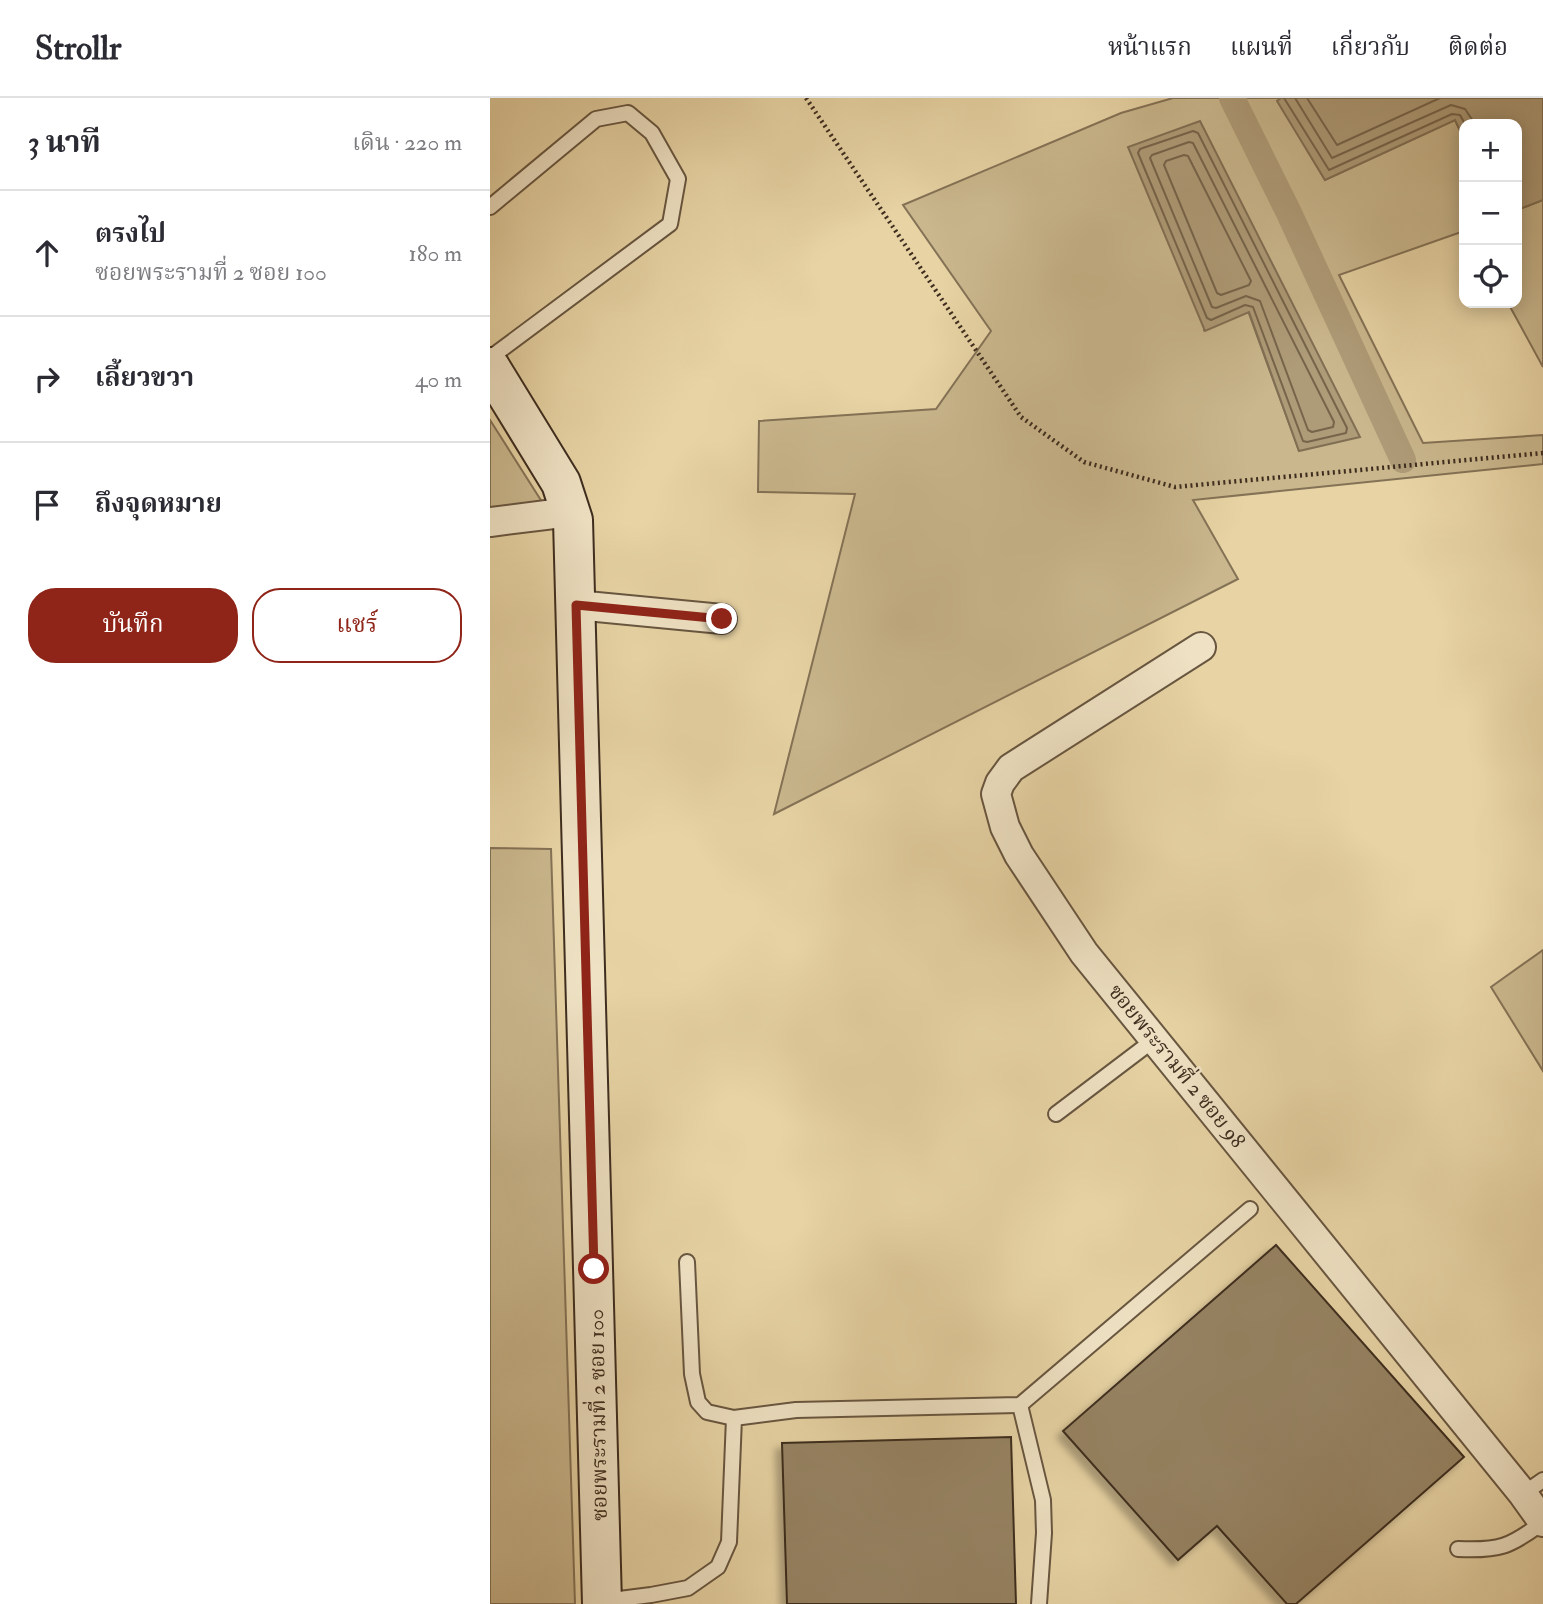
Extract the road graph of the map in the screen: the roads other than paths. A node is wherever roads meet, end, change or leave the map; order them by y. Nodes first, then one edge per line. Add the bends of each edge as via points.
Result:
1 (490, 207) edge
2 (490, 358) edge
3 (490, 367) edge
4 (570, 512) junction
5 (490, 522) edge
6 (576, 605) junction
7 (722, 619) dead end
8 (1201, 647) dead end
9 (1155, 1040) junction
10 (1056, 1114) dead end
11 (1250, 1209) dead end
12 (687, 1262) dead end
13 (1020, 1405) junction
14 (734, 1418) junction
15 (1533, 1487) edge
16 (1543, 1522) edge
17 (1458, 1549) dead end
18 (602, 1602) edge
19 (1039, 1604) edge

1 - 2 lane via 596,119 628,113 652,133 678,179 670,224
3 - 4 main road, ซอยพระรามที่ 2 ซอย 100 via 561,483
4 - 5 street
4 - 6 main road, ซอยพระรามที่ 2 ซอย 100
6 - 7 street
6 - 18 main road, ซอยพระรามที่ 2 ซอย 100
8 - 9 street, ซอยพระรามที่ 2 ซอย 98 via 1012,768 996,794 1019,855 1084,953
9 - 10 lane
9 - 15 street, ซอยพระรามที่ 2 ซอย 98
11 - 13 lane
12 - 14 lane via 692,1374 698,1402 708,1412
13 - 14 lane via 796,1410
13 - 19 lane via 1043,1500
14 - 18 lane via 729,1542 718,1567 688,1588
15 - 16 street, ซอยพระรามที่ 2 ซอย 98
16 - 17 lane via 1517,1542 1488,1551

